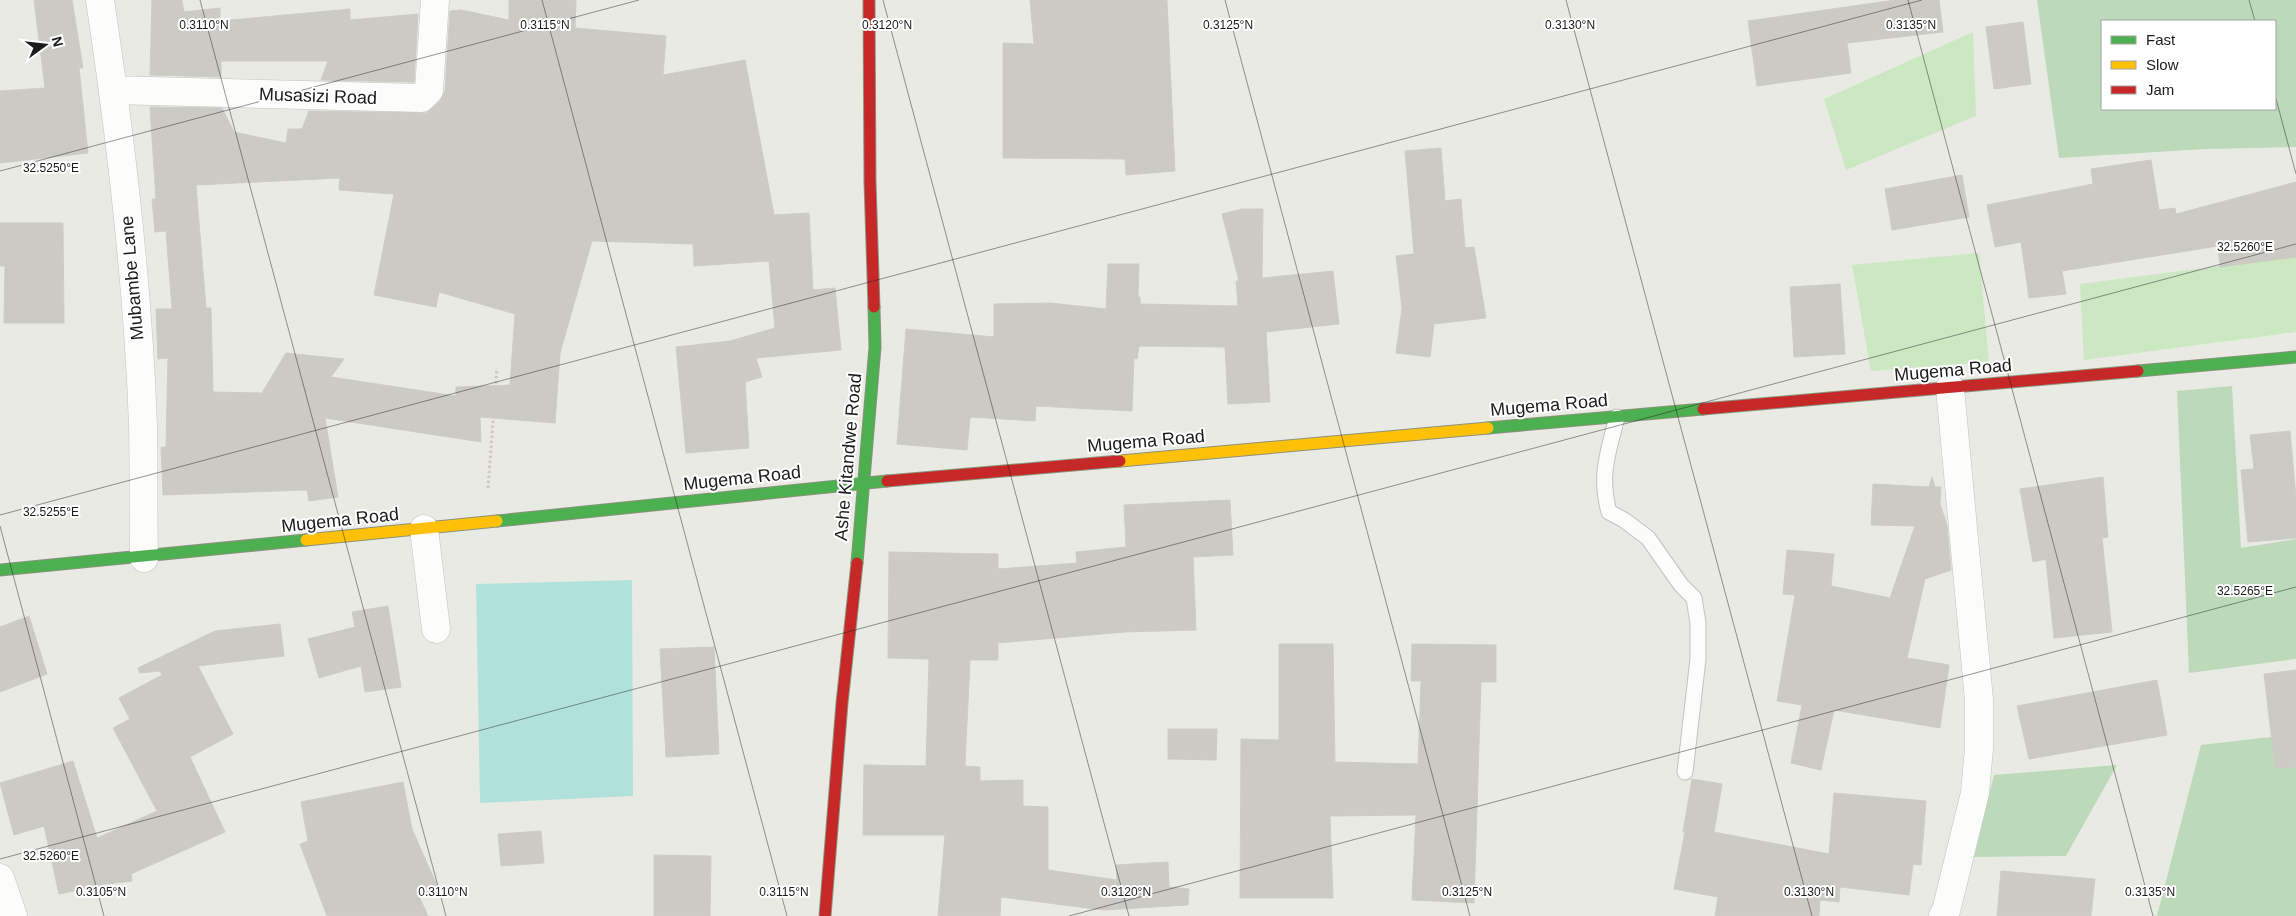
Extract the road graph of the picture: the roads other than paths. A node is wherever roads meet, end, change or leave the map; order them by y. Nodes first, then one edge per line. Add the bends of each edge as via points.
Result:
1 (100, 0) edge
2 (435, 0) edge
3 (869, 0) edge
4 (113, 90) junction
5 (2296, 357) edge
6 (1950, 388) junction
7 (1617, 417) junction
8 (865, 482) junction
9 (424, 529) junction
10 (144, 558) junction
11 (0, 570) edge
12 (436, 628) dead end
13 (1685, 772) dead end
14 (0, 878) edge
15 (12, 916) edge
16 (825, 916) edge
17 (1943, 916) edge

1 - 4 street, Mubambe Lane
2 - 4 street, Musasizi Road via 429,90 421,98
3 - 8 street, Ashe Kitandwe Road via 874,347
4 - 10 street, Mubambe Lane via 132,271 142,415
5 - 6 street, Mugema Road
6 - 7 street, Mugema Road
6 - 17 street via 1978,682 1979,748 1976,793
7 - 8 street, Mugema Road
7 - 13 lane via 1603,471 1609,512 1648,538 1694,598 1698,659
8 - 9 street, Mugema Road
8 - 16 street, Ashe Kitandwe Road via 842,702
9 - 10 street, Mugema Road
9 - 12 street
10 - 11 street, Mugema Road
14 - 15 street

